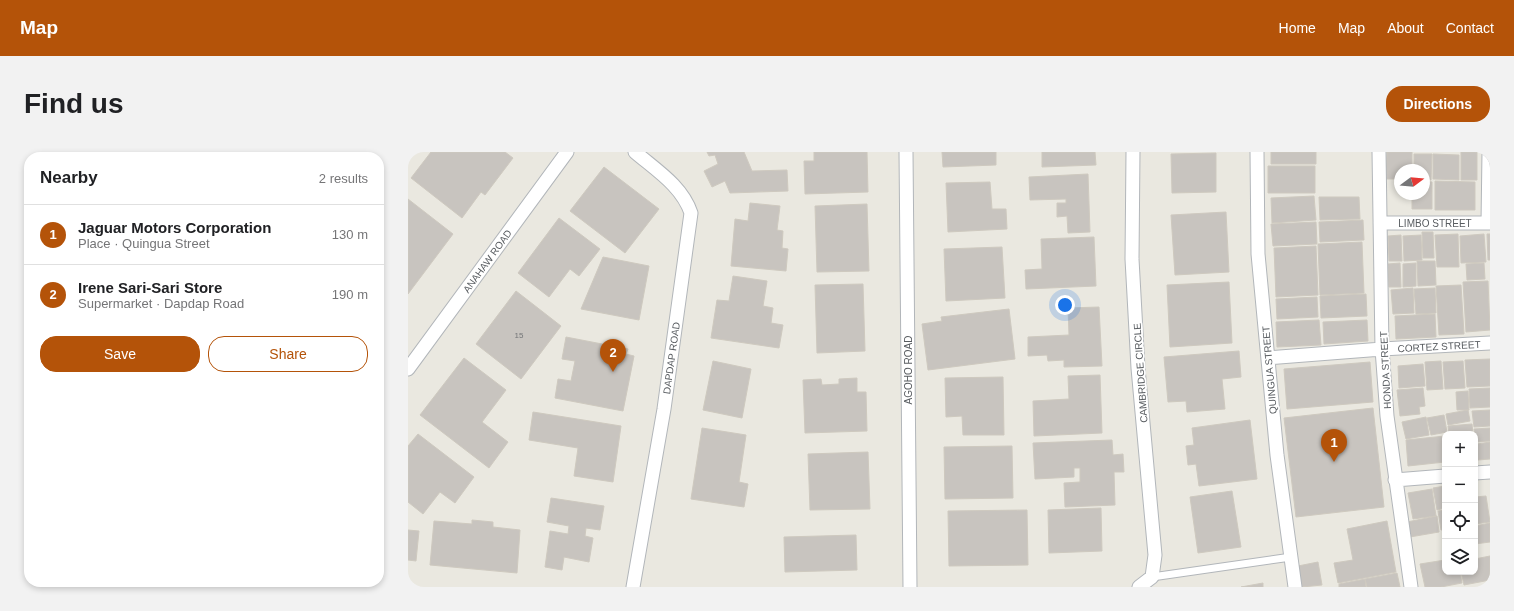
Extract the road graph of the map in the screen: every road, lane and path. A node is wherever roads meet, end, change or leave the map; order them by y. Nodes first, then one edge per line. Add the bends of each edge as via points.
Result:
1 (567, 152) edge
2 (635, 152) edge
3 (906, 152) edge
4 (1133, 152) edge
5 (1258, 152) edge
6 (1379, 152) edge
7 (1489, 152) edge
8 (1489, 222) edge
9 (1380, 223) junction
10 (1490, 343) edge
11 (1382, 348) junction
12 (1268, 358) junction
13 (408, 369) edge
14 (1490, 472) edge
15 (1478, 473) edge
16 (1442, 476) edge
17 (1395, 480) junction
18 (1291, 557) junction
19 (1152, 576) junction
20 (633, 587) edge
21 (910, 587) edge
22 (1139, 587) edge
23 (1295, 587) edge
24 (1411, 587) edge

1 - 13 street, ANAHAW ROAD
2 - 20 street, DAPDAP ROAD via 680,191 688,201 691,213 664,409
3 - 21 street, AGOHO ROAD
4 - 19 street, CAMBRIDGE CIRCLE via 1132,258 1138,368 1155,555
5 - 12 street, QUINGUA STREET via 1258,254
6 - 9 street, HONDA STREET
7 - 8 street
8 - 9 street, LIMBO STREET
9 - 11 street, HONDA STREET
10 - 11 street, CORTEZ STREET
11 - 12 street, CORTEZ STREET
11 - 17 street, HONDA STREET
12 - 18 street, QUINGUA STREET via 1277,455
14 - 15 street
16 - 17 street
17 - 24 street, HONDA STREET
18 - 19 lane
18 - 23 street, QUINGUA STREET
19 - 22 street

